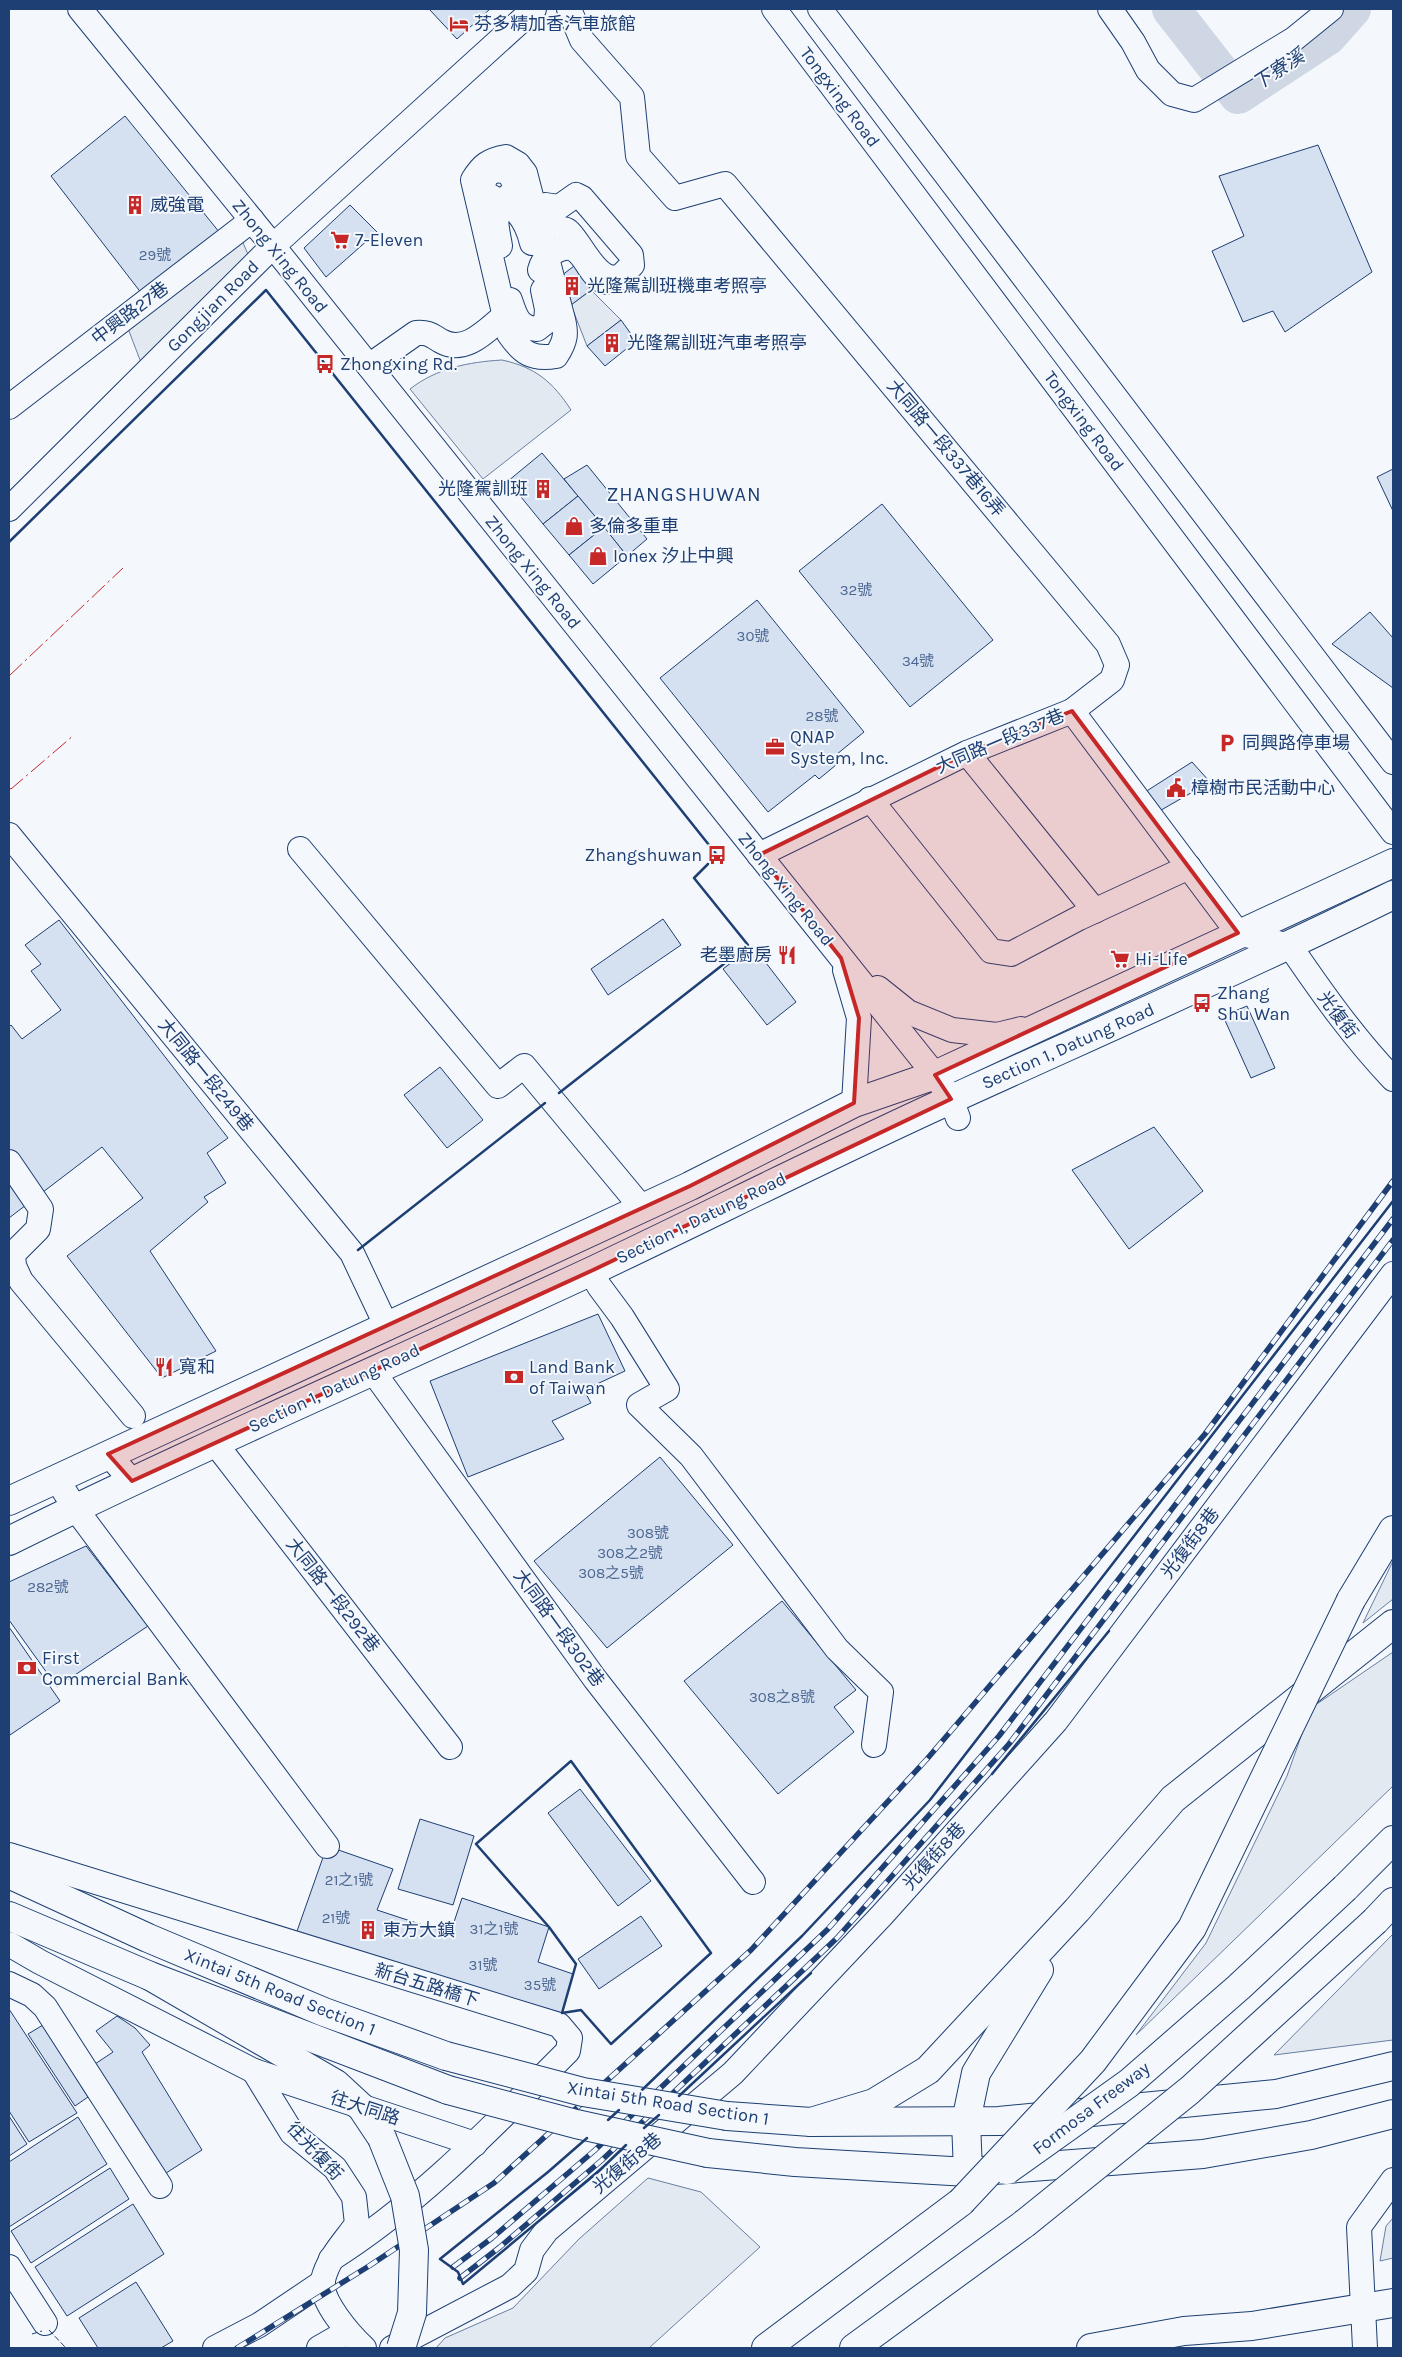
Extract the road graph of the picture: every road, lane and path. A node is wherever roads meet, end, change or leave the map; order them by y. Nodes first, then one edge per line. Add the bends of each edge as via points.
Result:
1 (80, 9) edge
2 (534, 9) edge
3 (569, 9) edge
4 (774, 9) edge
5 (820, 9) edge
6 (1110, 9) edge
7 (1331, 9) edge
8 (252, 220) junction
9 (273, 246) junction
10 (543, 267) junction
11 (619, 277) junction
12 (507, 308) junction
13 (369, 366) junction
14 (9, 406) edge
15 (9, 509) edge
16 (1072, 710) junction
17 (967, 753) junction
18 (1393, 762) edge
19 (870, 799) junction
20 (1393, 832) edge
21 (9, 835) edge
22 (300, 849) dead end
23 (759, 855) junction
24 (1393, 863) edge
25 (1189, 868) junction
26 (1393, 895) edge
27 (1095, 911) junction
28 (1238, 933) junction
29 (1290, 946) junction
30 (841, 958) junction
31 (1046, 1023) junction
32 (936, 1075) junction
33 (1393, 1079) edge
34 (854, 1103) junction
35 (954, 1108) junction
36 (9, 1162) edge
37 (690, 1186) junction
38 (642, 1208) junction
39 (705, 1216) junction
40 (591, 1271) junction
41 (1393, 1274) edge
42 (386, 1325) junction
43 (372, 1370) junction
44 (133, 1416) dead end
45 (215, 1443) junction
46 (108, 1454) junction
47 (56, 1478) junction
48 (132, 1481) junction
49 (9, 1501) edge
50 (75, 1508) junction
51 (1393, 1530) edge
52 (9, 1541) edge
53 (1393, 1624) edge
54 (874, 1745) dead end
55 (450, 1747) dead end
56 (1393, 1840) edge
57 (327, 1846) dead end
58 (9, 1855) edge
59 (9, 1874) edge
60 (753, 1882) dead end
61 (1393, 1902) edge
62 (1078, 1910) junction
63 (9, 1916) edge
64 (9, 1944) edge
65 (150, 1976) junction
66 (9, 1984) edge
67 (1393, 2066) edge
68 (254, 2071) junction
69 (359, 2106) junction
70 (1393, 2114) edge
71 (966, 2121) junction
72 (811, 2122) junction
73 (475, 2144) junction
74 (968, 2172) junction
75 (1393, 2180) edge
76 (160, 2186) dead end
77 (961, 2202) junction
78 (331, 2259) junction
79 (9, 2268) edge
80 (323, 2282) junction
81 (1393, 2285) edge
82 (1363, 2299) junction
83 (1393, 2303) edge
84 (45, 2323) dead end
85 (347, 2332) junction
86 (215, 2348) edge
87 (319, 2348) edge
88 (364, 2348) edge
89 (392, 2348) edge
90 (401, 2348) edge
91 (766, 2348) edge
92 (854, 2348) edge
93 (1091, 2348) edge
94 (1365, 2348) edge

1 - 8 street, Zhong Xing Road
2 - 9 street, Gongjian Road
3 - 16 street, 大同路一段337巷16弄 via 582,40 632,97 638,156 675,198 725,184 1108,644 1117,665 1112,680
4 - 20 street, Tongxing Road
5 - 18 street, Tongxing Road
6 - 7 street via 1148,70 1172,94 1194,100 1292,40
8 - 9 street, Zhong Xing Road
8 - 14 street, 中興路27巷
9 - 13 street, Zhong Xing Road
9 - 15 street, Gongjian Road
10 - 11 street via 560,249 570,248 578,251 601,280 610,282
10 - 12 street via 548,309 542,327 531,329 520,323
10 - 12 street via 567,334 556,356 533,356 518,348 508,334
10 - 12 street via 527,225 515,210 503,202 496,218 496,229
10 - 12 street via 525,173 506,157 490,160 473,180
11 - 11 street via 632,265 631,255 582,198 576,195 559,207 548,204 544,207 558,227 568,230 605,277
12 - 13 street via 470,342 459,345 440,341 434,334 416,334
13 - 23 street, Zhong Xing Road
16 - 17 street, 大同路一段337巷
16 - 25 street, 大同路一段337巷
17 - 19 street, 大同路一段337巷
17 - 27 street
19 - 23 street, 大同路一段337巷
19 - 27 street via 991,950 1011,954
21 - 42 street, 大同路一段249巷 via 352,1253
22 - 38 street via 498,1086 524,1066
23 - 30 street, Zhong Xing Road
24 - 28 main road, Section 1, Datung Road
25 - 27 street
25 - 28 street, 大同路一段337巷
26 - 29 main road, Section 1, Datung Road
28 - 29 street
28 - 31 main road, Section 1, Datung Road
29 - 33 street, 光復街 via 1318,989 1363,1047
29 - 35 main road, Section 1, Datung Road
30 - 31 street via 908,1012 952,1030 997,1035
30 - 32 street, Zhong Xing Road
30 - 34 street via 859,1018
31 - 32 main road, Section 1, Datung Road
32 - 34 main road, Section 1, Datung Road
32 - 35 street, Zhong Xing Road
34 - 37 main road, Section 1, Datung Road
35 - 39 main road, Section 1, Datung Road
36 - 44 street via 41,1209 38,1230 14,1254 14,1266 21,1281
37 - 38 main road, Section 1, Datung Road
37 - 39 main road
38 - 42 main road, Section 1, Datung Road
39 - 40 main road, Section 1, Datung Road
40 - 43 main road, Section 1, Datung Road
40 - 54 street via 667,1390 639,1405 691,1456 837,1649 881,1692
41 - 89 street, 光復街8巷 via 1056,1721 883,1914 733,2073 548,2230 532,2250 526,2271 510,2286
42 - 46 main road, Section 1, Datung Road
43 - 45 main road, Section 1, Datung Road
43 - 60 street, 大同路一段302巷 via 594,1679
45 - 48 main road, Section 1, Datung Road
45 - 55 street, 大同路一段292巷
46 - 47 main road, Section 1, Datung Road
46 - 48 street
47 - 49 main road, Section 1, Datung Road
47 - 50 street
48 - 50 main road, Section 1, Datung Road
50 - 52 main road, Section 1, Datung Road
50 - 57 street
51 - 77 main road, bridge via 1351,1600 1192,1928 1093,2060
53 - 62 main road via 1173,1799
56 - 77 main road, Formosa Freeway, bridge via 1239,1987 1129,2083
58 - 73 street, 新台五路橋下 via 559,2025 570,2038 568,2051
59 - 72 main road, Xintai 5th Road Section 1, bridge via 315,2009 446,2056 583,2092 726,2116
61 - 92 main road, bridge via 1190,2090 1024,2224
62 - 71 main road via 976,2074
62 - 72 main road via 928,2070 874,2103
63 - 65 main road, Xintai 5th Road Section 1
64 - 68 street
65 - 69 main road via 336,2084
65 - 74 main road, Xintai 5th Road Section 1, bridge via 448,2090 576,2124 708,2153 795,2162
66 - 76 street via 32,1995 45,2007
67 - 71 main road, Xintai 5th Road Section 1 via 1276,2094 1108,2112
68 - 69 street, 往大同路
68 - 78 street, 往光復街 via 292,2133 335,2168 354,2197 357,2224
69 - 73 street, 往大同路
69 - 90 main road, bridge via 382,2138 404,2196 414,2250 412,2313
70 - 74 main road, Xintai 5th Road Section 1 via 1311,2135 1203,2154
71 - 72 main road, Xintai 5th Road Section 1
71 - 74 main road
73 - 78 street, 新台五路橋下 via 370,2235
75 - 82 street via 1359,2227
77 - 91 main road, Formosa Freeway
78 - 80 street
79 - 84 street
80 - 85 street via 331,2308
80 - 86 street via 260,2325
81 - 82 main road
82 - 83 main road
82 - 93 main road via 1232,2314 1184,2331
82 - 94 street
85 - 87 street
85 - 88 street

